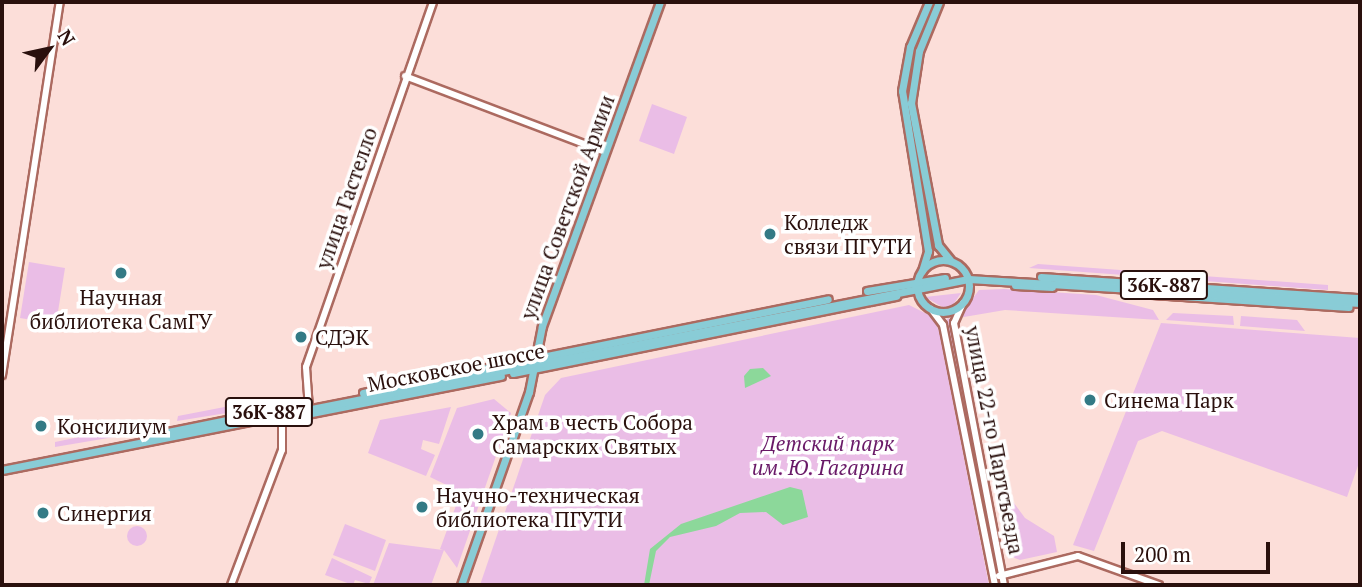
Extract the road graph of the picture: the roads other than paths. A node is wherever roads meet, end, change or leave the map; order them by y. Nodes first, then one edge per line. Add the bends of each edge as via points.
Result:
1 (60, 2) edge
2 (433, 2) edge
3 (660, 2) edge
4 (929, 2) edge
5 (939, 2) edge
6 (405, 76) junction
7 (605, 152) junction
8 (950, 260) junction
9 (922, 271) junction
10 (968, 280) junction
11 (917, 287) junction
12 (963, 303) junction
13 (1360, 303) edge
14 (931, 309) junction
15 (536, 363) junction
16 (2, 375) edge
17 (309, 406) junction
18 (282, 419) junction
19 (2, 470) edge
20 (992, 518) junction
21 (982, 519) junction
22 (995, 534) junction
23 (985, 536) junction
24 (1003, 575) junction
25 (994, 577) junction
26 (232, 585) edge
27 (461, 585) edge
28 (995, 585) edge
29 (1004, 585) edge
30 (1158, 585) edge

1 - 16 street
2 - 6 street, улица Гастелло
3 - 7 main road, улица Советской Армии
4 - 9 main road via 910,47 902,91 928,251
5 - 8 main road via 919,51 911,103 938,245
6 - 7 street
6 - 17 street, улица Гастелло via 306,367
7 - 15 main road, улица Советской Армии via 542,326
8 - 9 main road via 935,261
8 - 10 main road
9 - 11 main road
10 - 11 main road, Московское шоссе / 36К-887
10 - 12 main road
10 - 13 main road, Московское шоссе / 36К-887
11 - 14 main road
11 - 15 main road, Московское шоссе / 36К-887
12 - 14 main road via 945,312
12 - 20 street, улица 22-го Партсъезда via 954,323
14 - 21 street, улица 22-го Партсъезда via 943,325
15 - 17 main road, Московское шоссе / 36К-887
15 - 18 main road, Московское шоссе / 36К-887
15 - 27 main road, улица Советской Армии
17 - 19 main road, Московское шоссе / 36К-887
18 - 19 main road, Московское шоссе / 36К-887
18 - 26 street via 282,450
20 - 21 street
20 - 22 street, улица 22-го Партсъезда
21 - 23 street, улица 22-го Партсъезда
22 - 23 street
22 - 24 street, улица 22-го Партсъезда
23 - 25 street, улица 22-го Партсъезда
24 - 25 street
24 - 29 street, улица 22-го Партсъезда
24 - 30 street via 1078,556
25 - 28 street, улица 22-го Партсъезда

